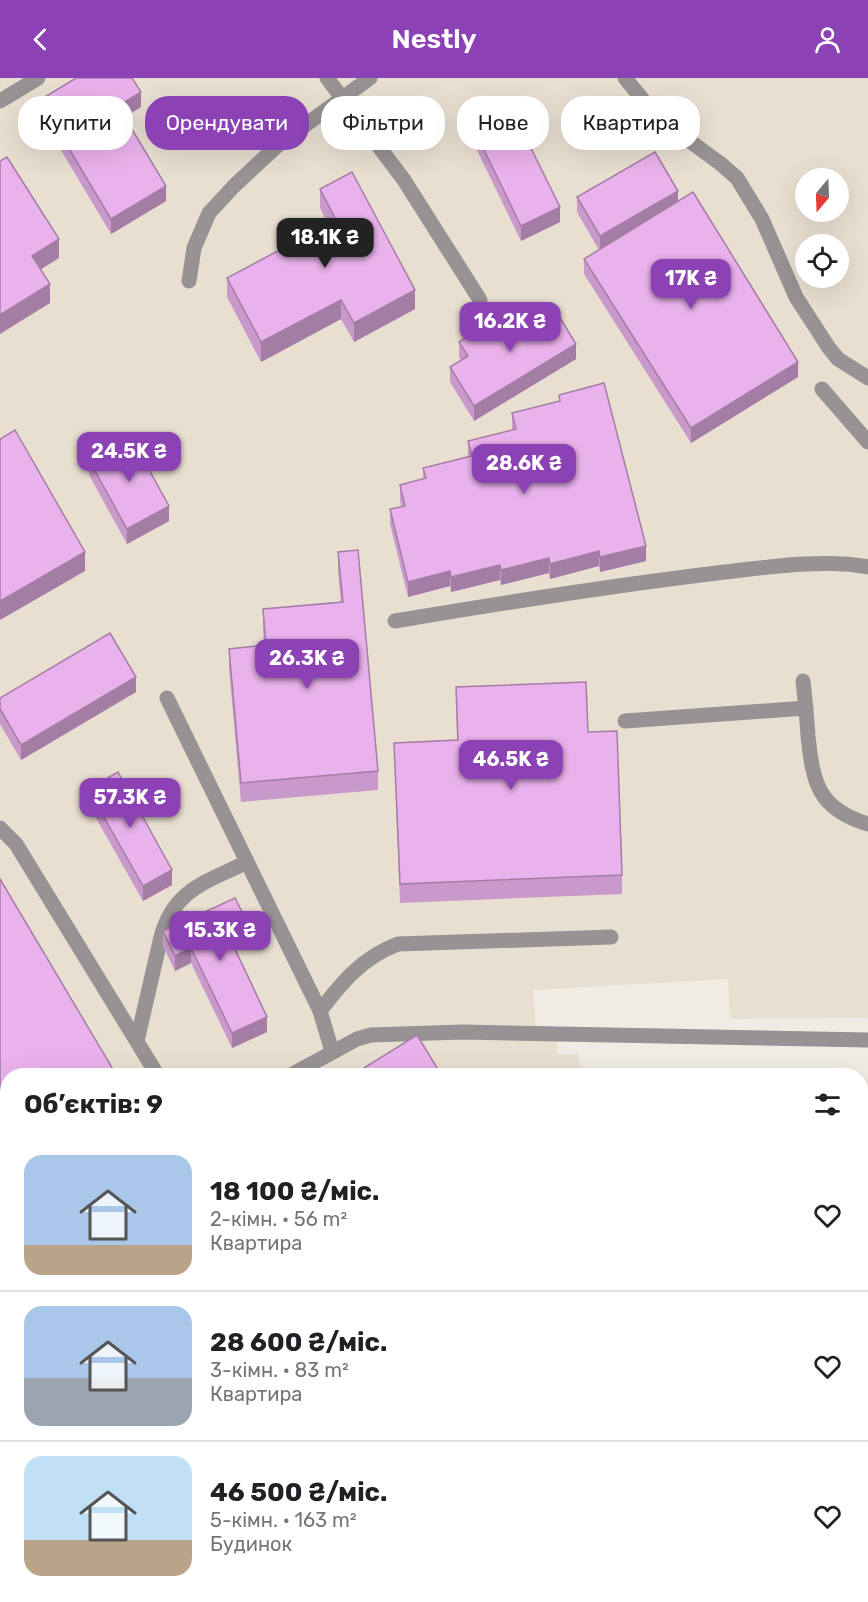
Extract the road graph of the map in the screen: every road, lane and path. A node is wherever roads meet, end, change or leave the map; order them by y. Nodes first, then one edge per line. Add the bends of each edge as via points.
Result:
1 (38, 78) edge
2 (327, 78) edge
3 (370, 78) edge
4 (625, 78) edge
5 (340, 96) edge
6 (345, 96) edge
7 (0, 101) edge
8 (321, 114) edge
9 (381, 150) edge
10 (189, 281) dead end
11 (480, 300) dead end
12 (868, 378) edge
13 (822, 389) dead end
14 (868, 442) edge
15 (868, 567) edge
16 (395, 621) dead end
17 (803, 681) dead end
18 (167, 698) dead end
19 (806, 708) junction
20 (625, 721) dead end
21 (868, 824) edge
22 (0, 828) edge
23 (247, 862) junction
24 (611, 937) dead end
25 (320, 1011) junction
26 (868, 1040) edge
27 (137, 1041) junction
28 (332, 1051) junction
29 (153, 1068) edge
30 (303, 1068) edge

1 - 7 lane
2 - 5 lane
3 - 6 lane
4 - 12 lane via 657,117 736,178 762,219 796,297 838,359
8 - 10 lane via 278,146 209,213 194,248
9 - 11 lane
13 - 14 lane
15 - 16 lane via 836,563 616,585
17 - 19 lane
18 - 23 lane
19 - 20 lane
19 - 21 lane via 812,772 819,788 844,815
22 - 27 lane via 16,844
23 - 25 lane
23 - 27 lane via 192,890 172,909 161,937
24 - 25 lane via 398,944 361,964
25 - 28 lane
26 - 28 lane via 464,1032 371,1035
27 - 29 lane
28 - 30 lane

